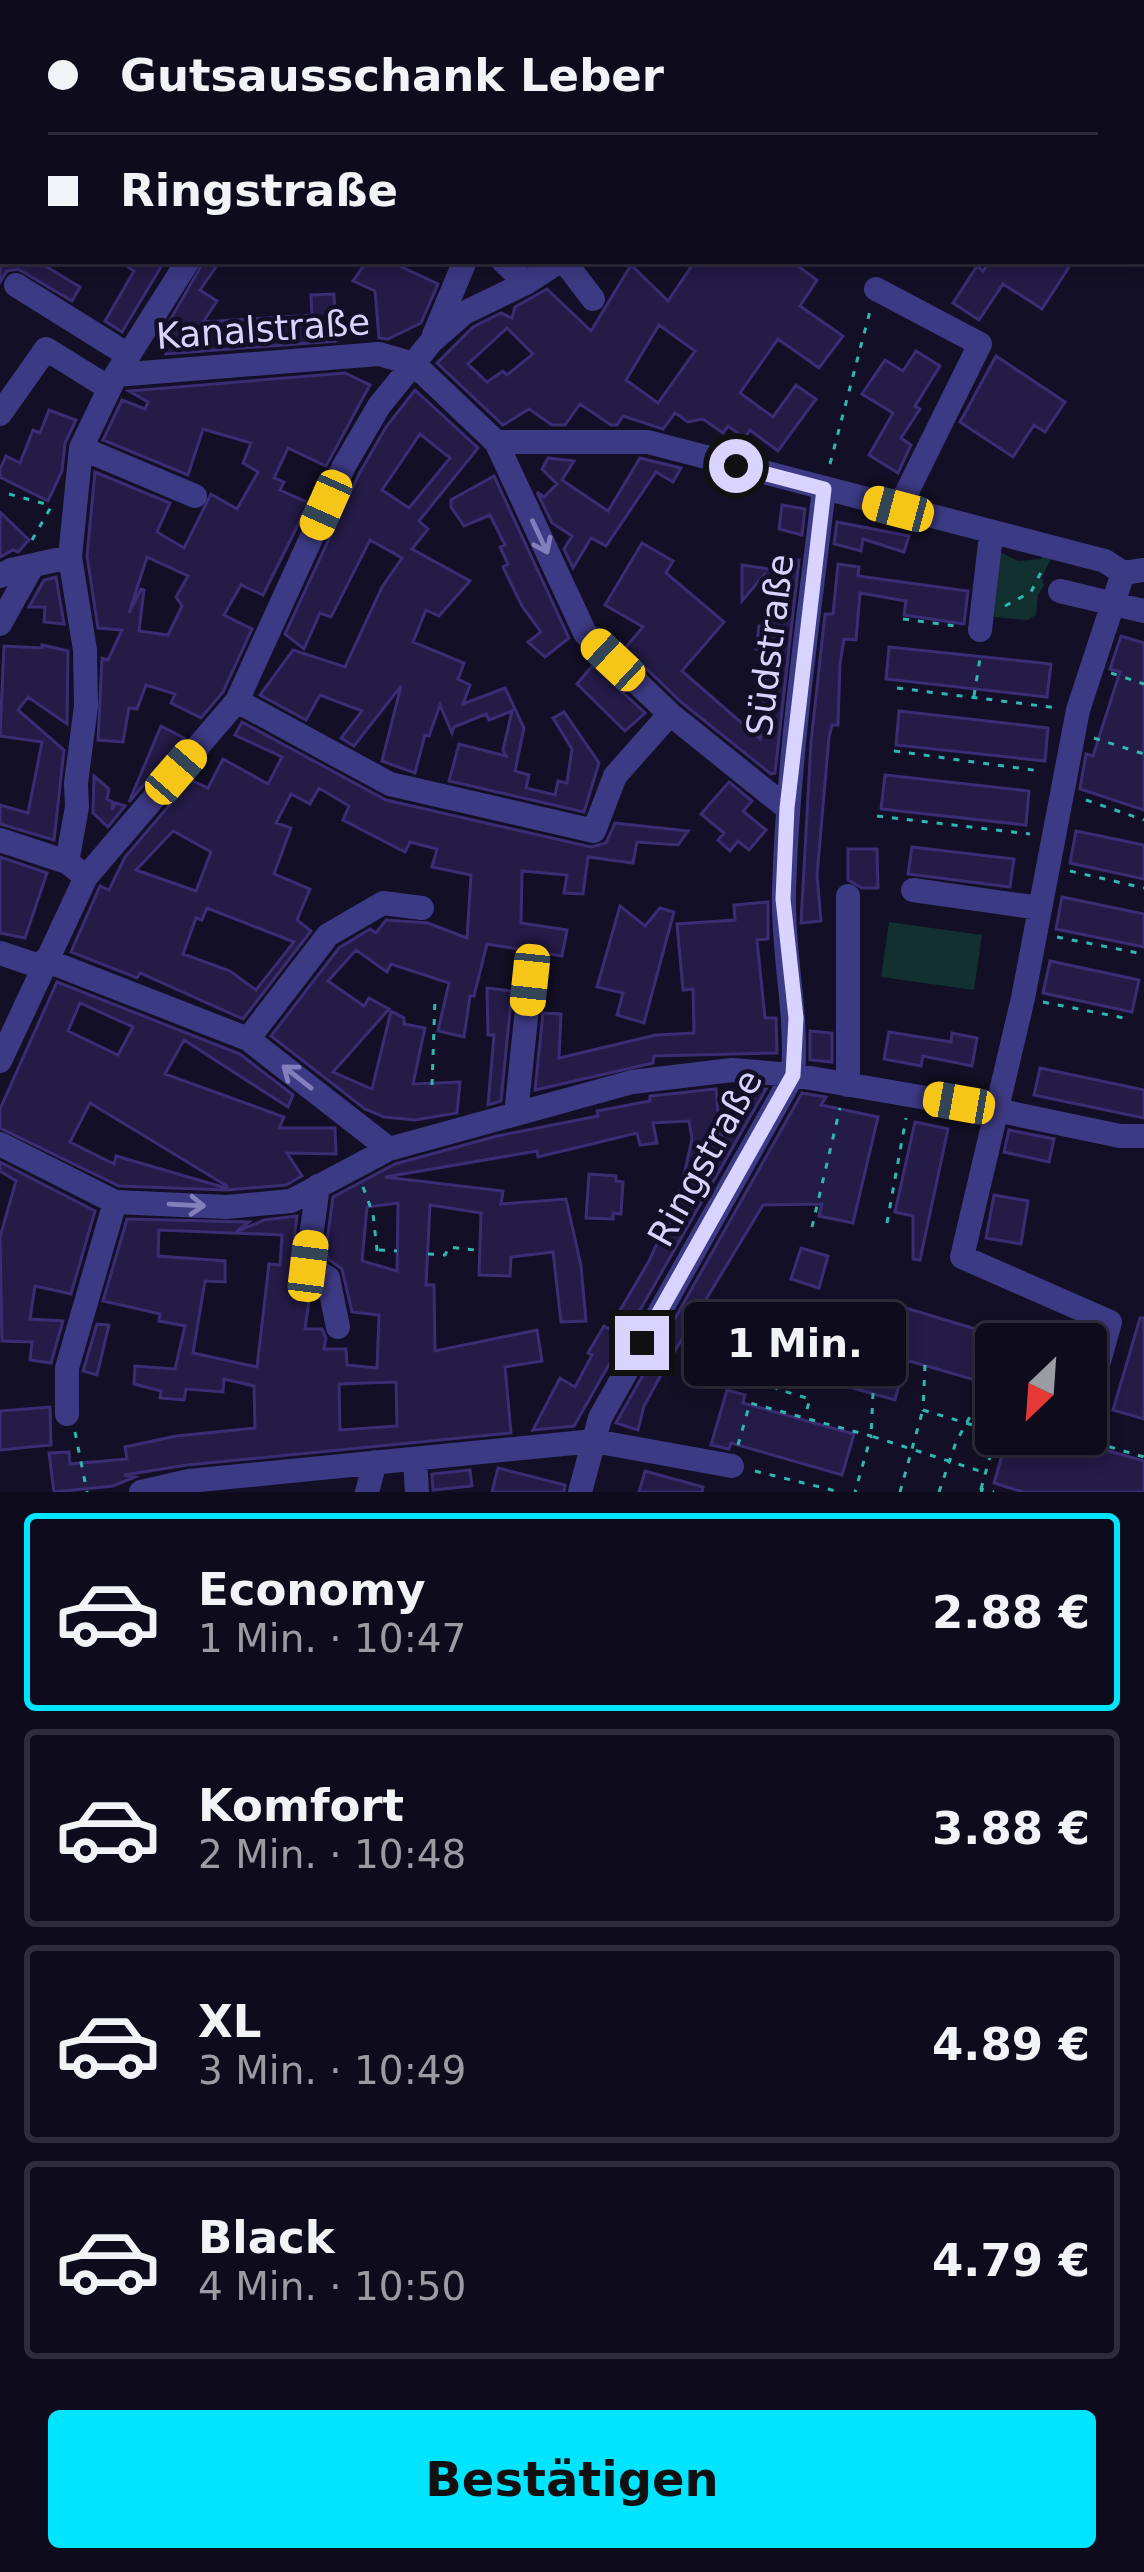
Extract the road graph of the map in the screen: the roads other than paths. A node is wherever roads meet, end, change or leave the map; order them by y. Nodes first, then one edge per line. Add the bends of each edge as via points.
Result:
1 (180, 264) edge
2 (463, 264) edge
3 (505, 264) edge
4 (556, 264) edge
5 (564, 264) edge
6 (526, 284) junction
7 (16, 285) dead end
8 (876, 289) road end
9 (593, 298) dead end
10 (430, 342) junction
11 (414, 364) junction
12 (118, 373) junction
13 (2, 407) edge
14 (496, 442) junction
15 (81, 448) junction
16 (824, 489) junction
17 (195, 496) dead end
18 (898, 509) junction
19 (992, 535) junction
20 (70, 556) junction
21 (17, 570) edge
22 (1134, 572) edge
23 (1060, 591) dead end
24 (1111, 604) junction
25 (1144, 611) edge
26 (0, 624) edge
27 (980, 630) road end
28 (237, 701) junction
29 (670, 714) junction
30 (787, 808) junction
31 (0, 840) edge
32 (76, 869) junction
33 (913, 890) dead end
34 (848, 896) dead end
35 (422, 908) dead end
36 (1037, 921) junction
37 (0, 953) edge
38 (44, 964) junction
39 (530, 980) dead end
40 (11, 1011) edge
41 (248, 1039) junction
42 (0, 1061) edge
43 (793, 1075) junction
44 (845, 1090) junction
45 (996, 1109) junction
46 (516, 1114) junction
47 (1144, 1136) edge
48 (0, 1144) edge
49 (389, 1149) junction
50 (318, 1186) junction
51 (115, 1202) junction
52 (338, 1328) dead end
53 (1107, 1333) edge
54 (67, 1414) road end
55 (594, 1441) junction
56 (416, 1459) junction
57 (375, 1462) junction
58 (732, 1466) road end
59 (141, 1492) edge
60 (367, 1492) edge
61 (417, 1492) edge
62 (580, 1492) edge

1 - 12 street
2 - 10 street
3 - 6 street
4 - 6 street
5 - 9 street
6 - 10 street via 464,313
7 - 12 street
8 - 18 street via 980,344
10 - 11 street
11 - 12 street, Kanalstraße via 380,354
11 - 14 street
11 - 28 street via 344,466
12 - 13 street via 46,349
12 - 15 street
14 - 16 street via 648,442
14 -> 29 street via 585,633
15 - 17 street
15 - 20 street
16 - 18 street
16 - 30 street, Südstraße
18 - 19 street
19 - 22 street
19 - 27 street
20 - 21 street
20 - 32 street via 86,650
21 - 26 street
22 - 24 street
23 - 24 street
24 - 25 street
24 - 36 street via 1076,721
28 - 29 street via 390,784 594,831 615,776
28 - 32 street
29 - 30 street
30 - 43 street, Ringstraße via 783,899 796,1018
31 - 32 street
32 - 38 street
33 - 36 street
34 - 44 street
35 - 41 street via 383,903 328,935
36 - 45 street
37 - 38 street
38 - 40 street
38 - 41 street
39 - 46 street
40 - 42 street
49 -> 41 street
43 - 44 street
43 - 46 street via 732,1070 632,1082
43 - 55 street, Ringstraße
44 - 45 street
45 - 47 street
45 - 53 street via 962,1257 1110,1322
46 - 49 street
48 - 51 street
49 - 50 street
51 -> 50 street via 227,1207 291,1201
50 - 52 street via 308,1266 328,1278
51 - 54 street via 68,1368
55 - 56 street
55 - 58 street
55 - 62 street, Ringstraße
56 - 57 street
56 - 61 street
57 - 59 street
57 - 60 street

